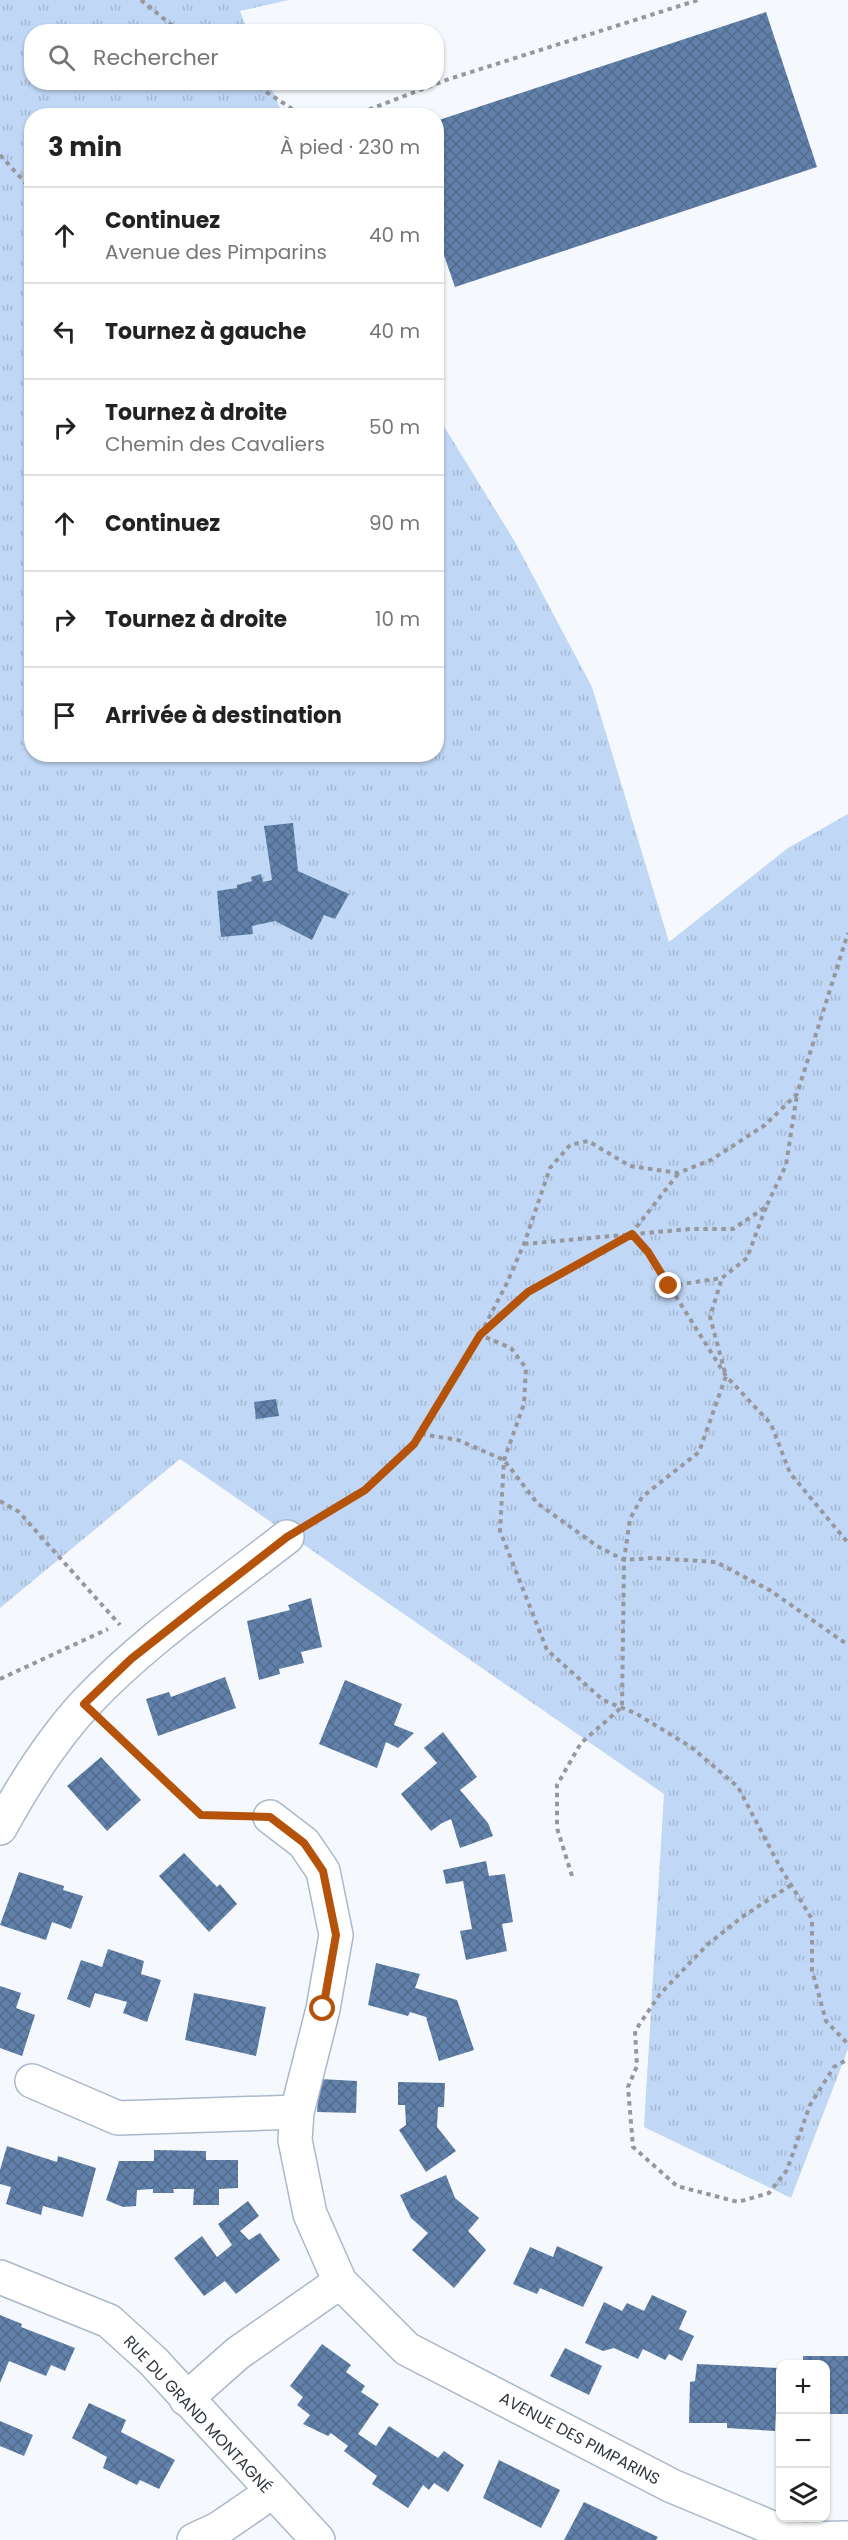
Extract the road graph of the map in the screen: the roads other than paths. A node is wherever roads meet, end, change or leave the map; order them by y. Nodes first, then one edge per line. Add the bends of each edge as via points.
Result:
1 (287, 1537) road end
2 (270, 1817) road end
3 (0, 1828) edge
4 (32, 2081) dead end
5 (297, 2112) junction
6 (0, 2277) edge
7 (340, 2282) junction
8 (186, 2398) junction
9 (272, 2492) junction
10 (848, 2538) edge
11 (194, 2540) edge
12 (318, 2540) edge

1 - 3 street via 142,1650 84,1704 30,1774
2 - 5 street, AVENUE DES PIMPARINS via 304,1843 323,1871 336,1935 323,2009
4 - 5 street via 118,2118
5 - 7 street, AVENUE DES PIMPARINS via 295,2140 310,2214
6 - 8 street, RUE DU GRAND MONTAGNÉ via 109,2322 153,2361
7 - 8 street via 238,2353
7 - 10 street, AVENUE DES PIMPARINS via 407,2349 672,2486 799,2539
8 - 9 street, RUE DU GRAND MONTAGNÉ
9 - 11 street via 218,2529
9 - 12 street, RUE DU GRAND MONTAGNÉ

